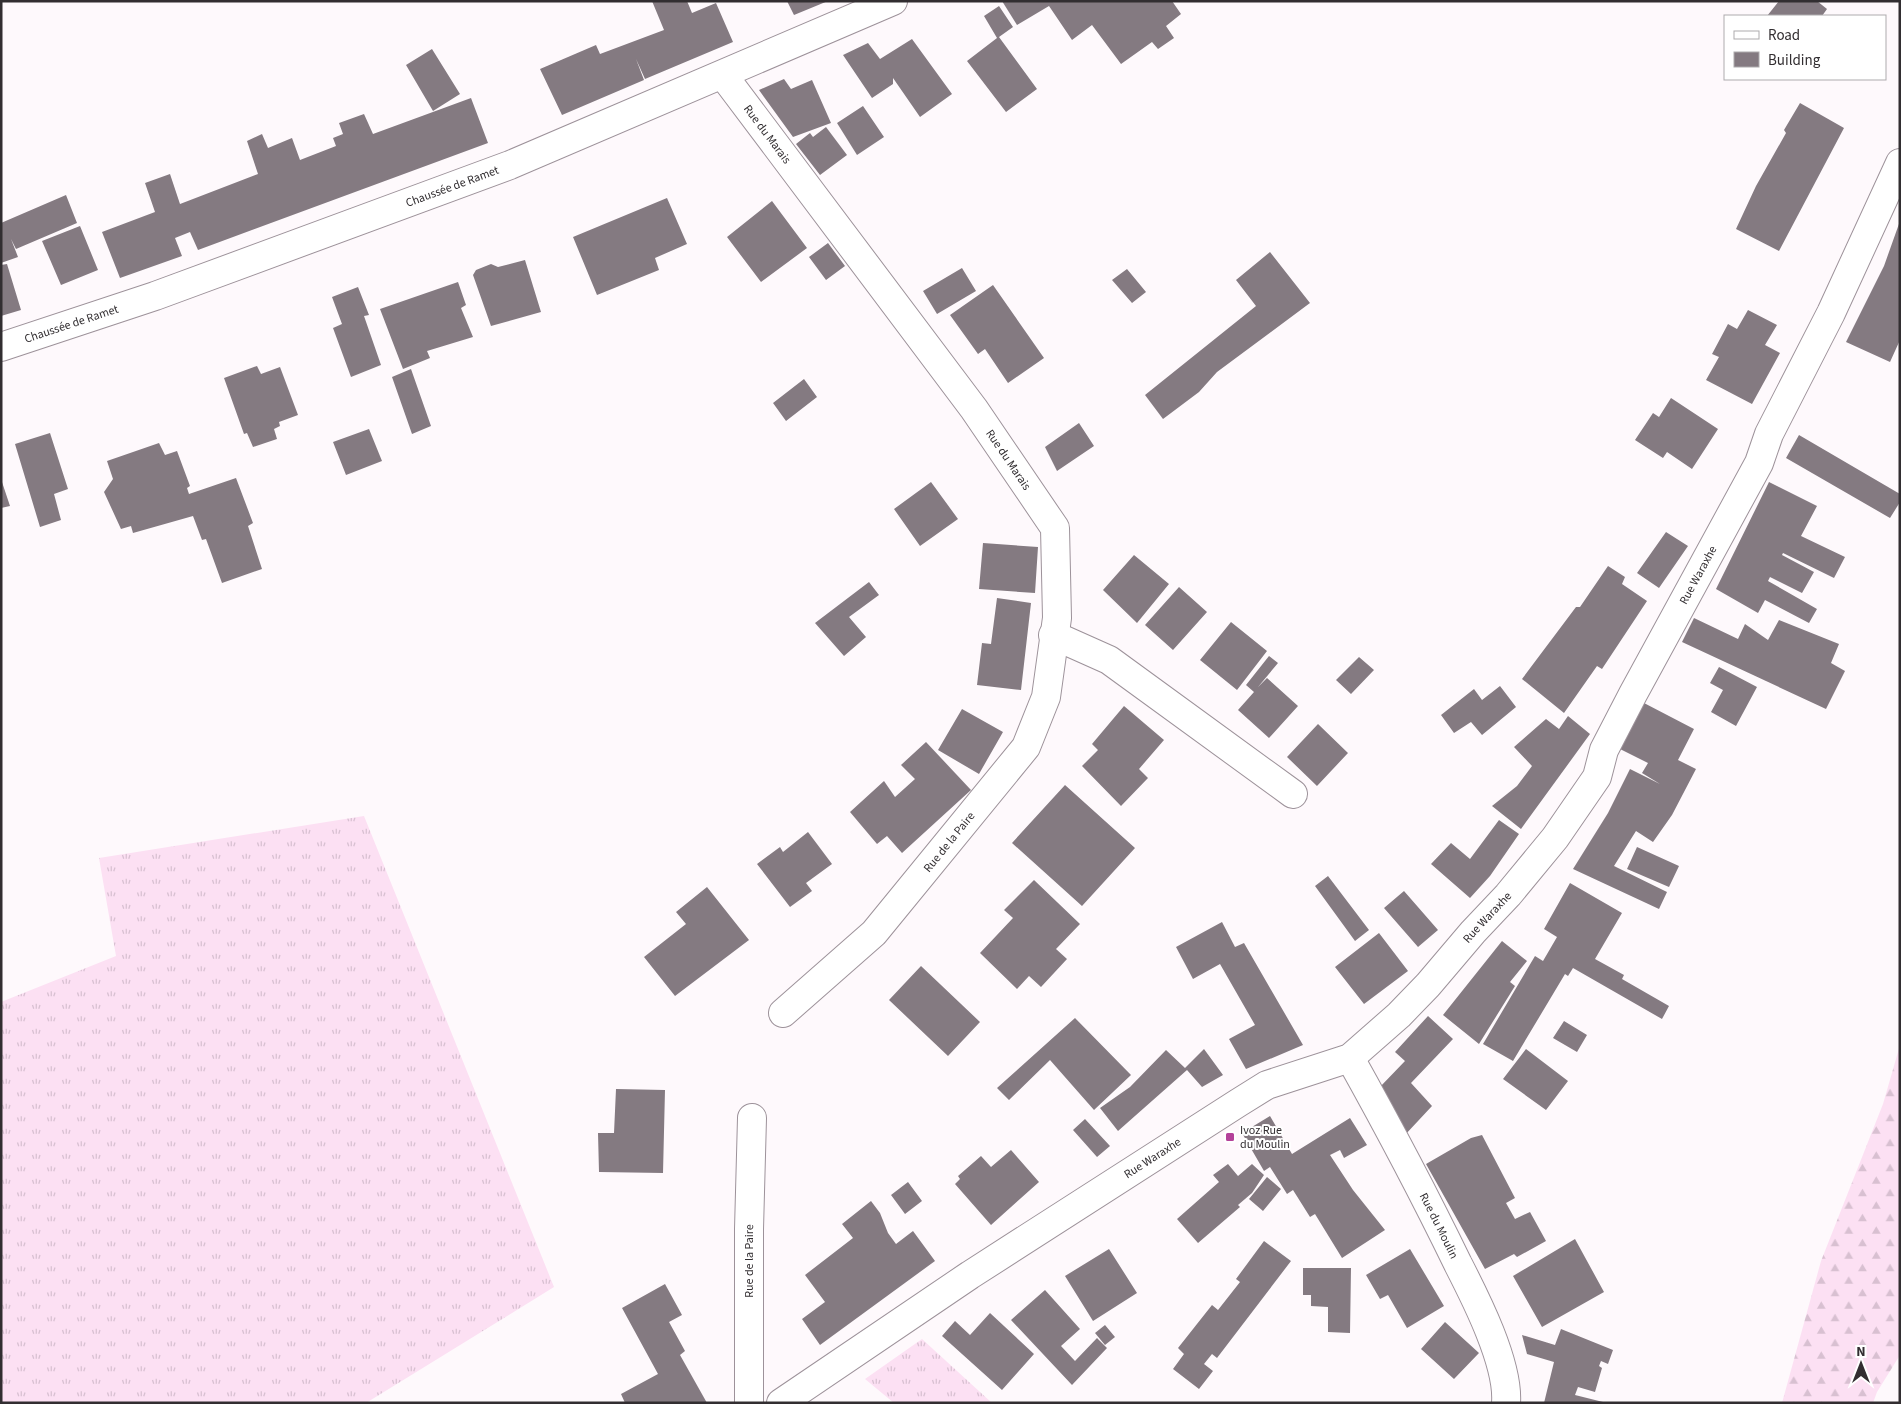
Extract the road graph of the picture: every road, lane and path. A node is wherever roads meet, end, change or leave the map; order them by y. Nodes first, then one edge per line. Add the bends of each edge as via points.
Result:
1 (893, 1) edge
2 (723, 75) junction
3 (1900, 163) edge
4 (1, 347) edge
5 (1053, 635) junction
6 (1293, 794) dead end
7 (783, 1013) dead end
8 (1350, 1058) junction
9 (752, 1118) dead end
10 (749, 1403) edge
11 (781, 1403) edge
12 (1506, 1403) edge

1 - 2 street, Chaussée de Ramet
2 - 4 street, Chaussée de Ramet via 510,165 155,296
2 - 5 street, Rue du Marais via 974,409 1054,528 1057,618
3 - 8 street, Rue Waraxhe via 1831,313 1768,434 1759,463 1604,750 1597,777 1555,838 1508,895 1399,1015
5 - 6 street via 1108,660
5 - 7 street, Rue de la Paire via 1046,697 1026,747 874,933
8 - 11 street, Rue Waraxhe via 1268,1086 1238,1103 970,1274
8 - 12 street, Rue du Moulin via 1421,1186 1483,1314 1507,1387
9 - 10 street, Rue de la Paire

